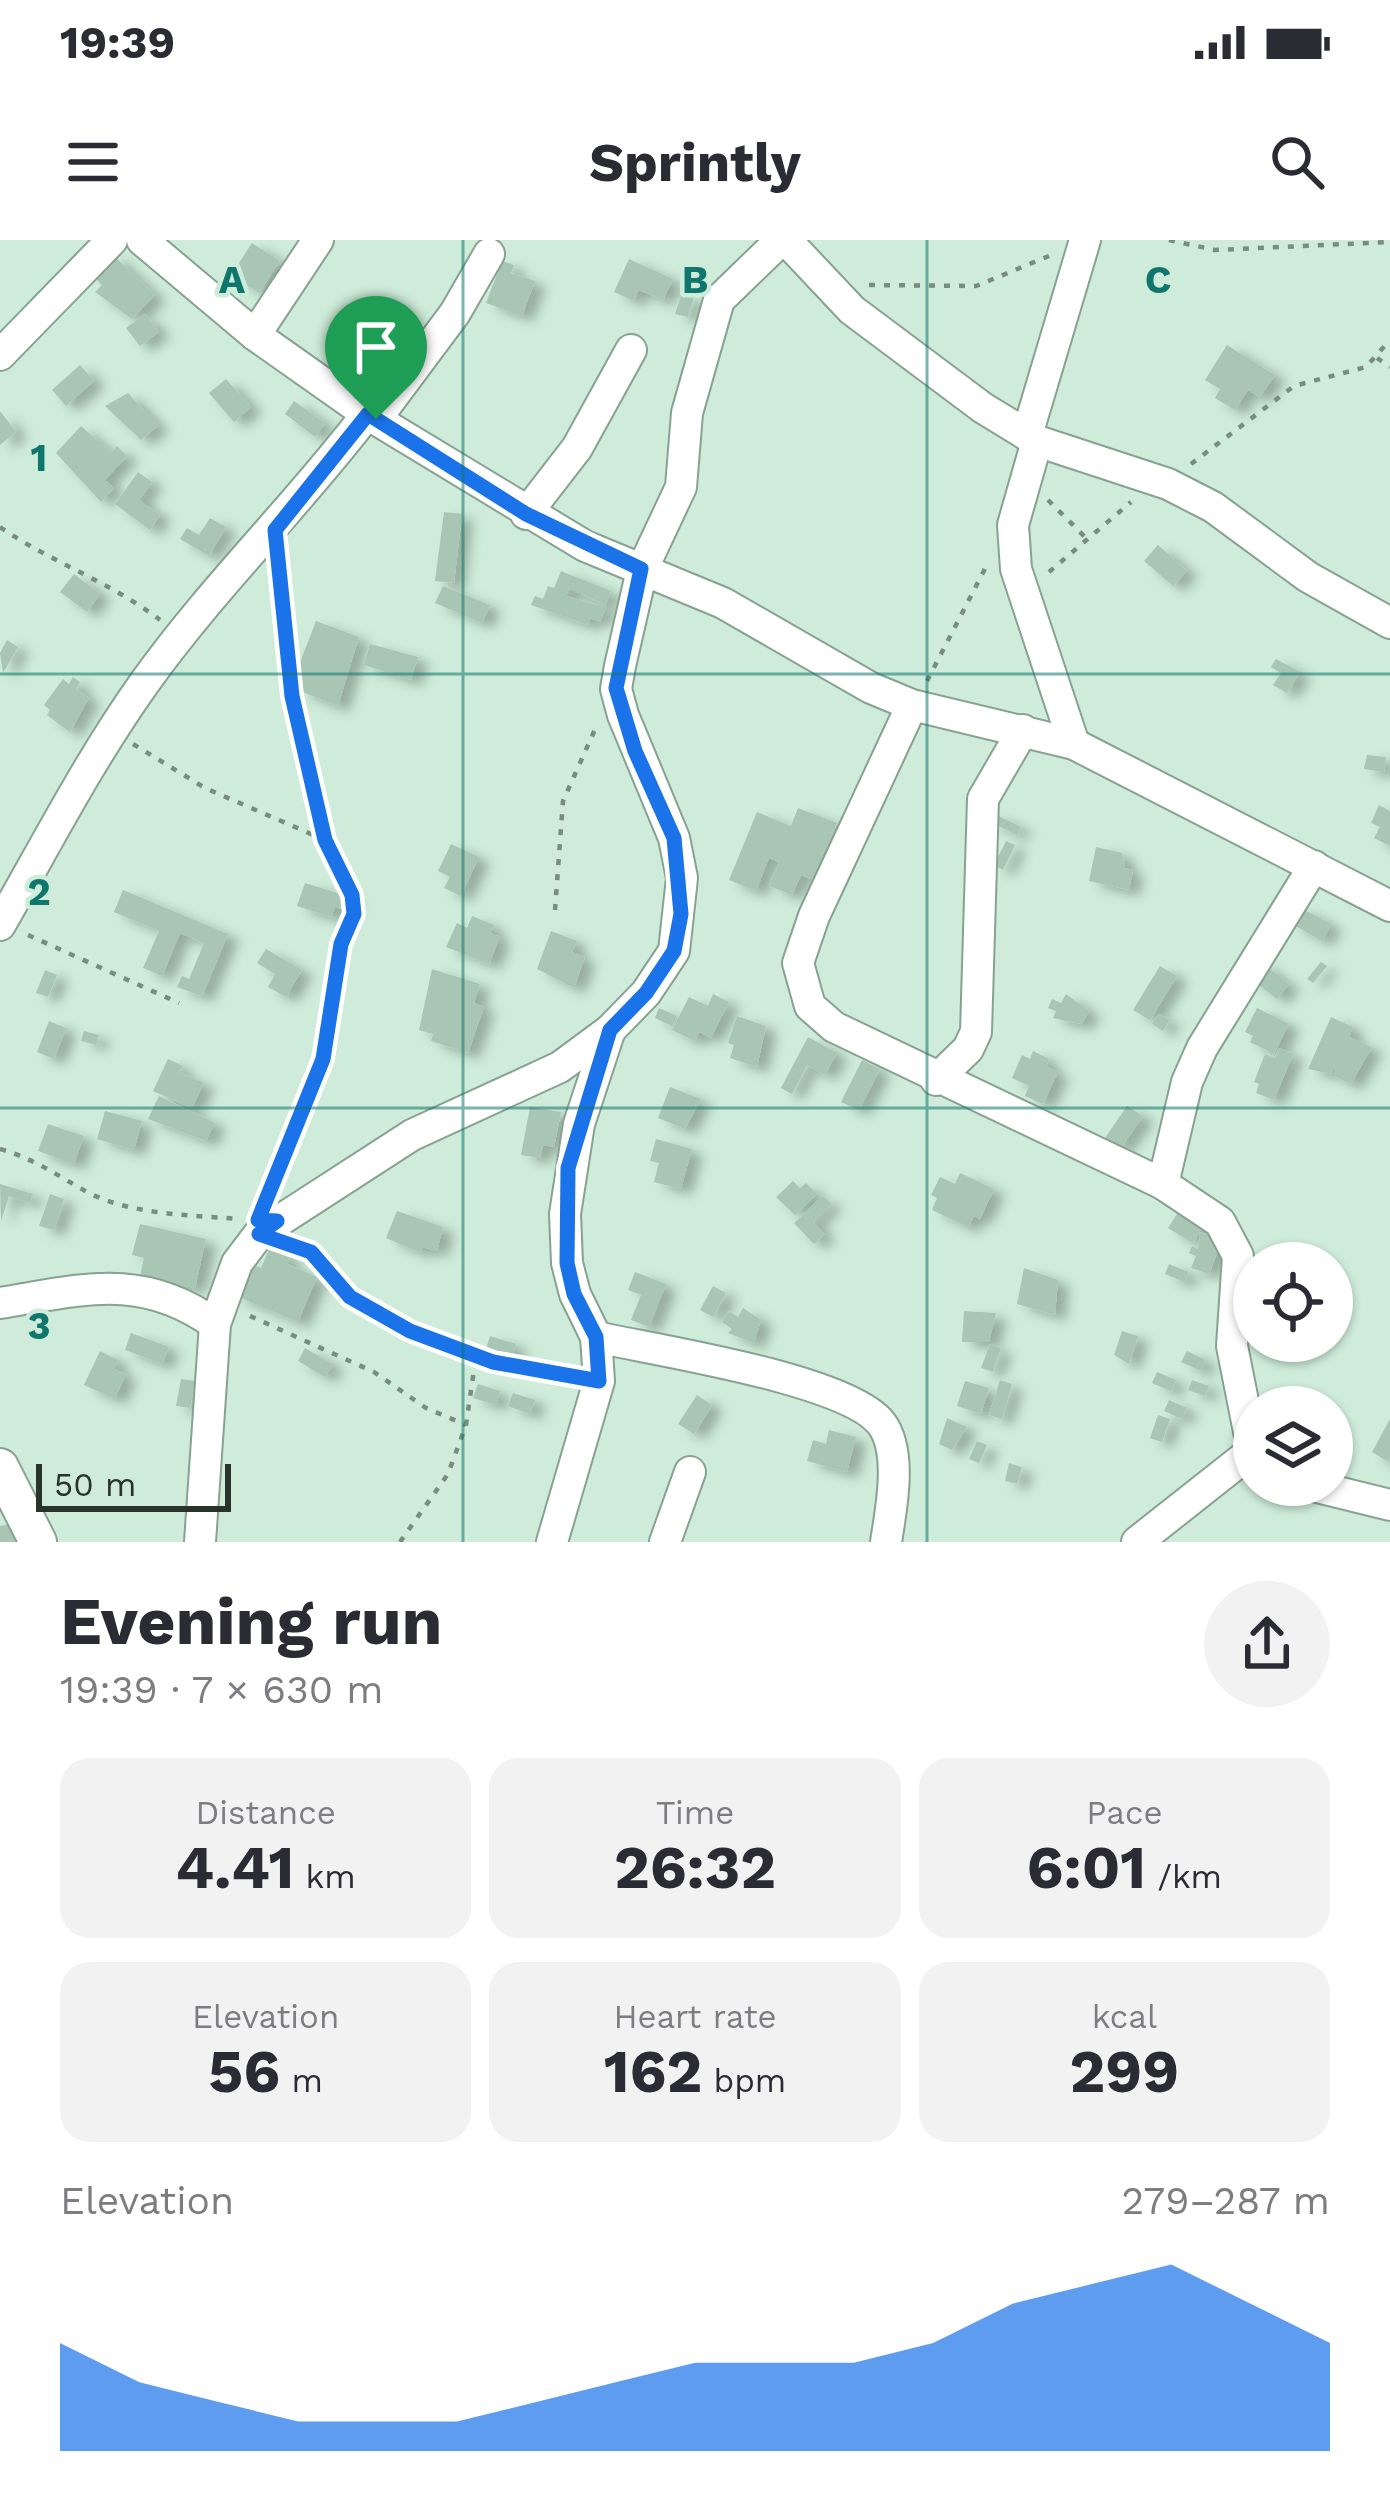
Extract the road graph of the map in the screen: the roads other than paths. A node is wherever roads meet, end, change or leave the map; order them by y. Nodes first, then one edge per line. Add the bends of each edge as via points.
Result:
1 (112, 240) edge
2 (142, 240) edge
3 (318, 240) edge
4 (748, 240) edge
5 (783, 240) edge
6 (1073, 245) edge
7 (489, 254) dead end
8 (738, 276) junction
9 (255, 335) junction
10 (631, 350) dead end
11 (0, 355) edge
12 (372, 417) junction
13 (1032, 438) junction
14 (526, 514) junction
15 (641, 569) junction
16 (1390, 623) edge
17 (912, 705) junction
18 (1023, 730) junction
19 (1074, 744) junction
20 (1314, 866) junction
21 (1390, 906) edge
22 (1, 924) edge
23 (610, 1030) junction
24 (936, 1079) junction
25 (1163, 1184) junction
26 (0, 1303) edge
27 (219, 1314) junction
28 (596, 1337) junction
29 (1239, 1386) edge
30 (0, 1467) edge
31 (1233, 1469) edge
32 (690, 1472) dead end
33 (1353, 1496) edge
34 (1390, 1505) edge
35 (38, 1542) edge
36 (200, 1542) edge
37 (552, 1542) edge
38 (665, 1542) edge
39 (886, 1542) edge
40 (1137, 1542) edge

1 - 11 street
2 - 9 street
3 - 9 street
4 - 8 street
5 - 8 street
5 - 13 street via 898,347
6 - 13 street
7 - 12 street via 455,314
8 - 15 street via 708,329 687,413 681,487
9 - 12 street
10 - 14 street via 577,448
12 - 14 street
12 - 22 street via 182,637 112,732
13 - 16 street via 1213,507 1308,577
13 - 19 street via 1013,525 1021,593
14 - 15 street
15 - 17 street via 723,603
15 - 23 street via 616,688 674,838 681,914 674,951
17 - 18 street
17 - 24 street via 798,963 810,1006 834,1027
18 - 19 street
18 - 24 street via 983,799 976,1032
19 - 20 street
20 - 21 street
20 - 25 street via 1202,1048 1186,1082
23 - 27 street via 560,1066 412,1135 265,1225 237,1263
23 - 28 street via 568,1168 565,1214 574,1294
24 - 25 street
25 - 29 street via 1220,1222 1234,1242
26 - 27 street via 113,1287
27 - 36 street
28 - 37 street via 599,1381
28 - 39 street via 766,1374 864,1410 882,1424 890,1448
30 - 35 street
31 - 40 street
32 - 38 street
33 - 34 street

